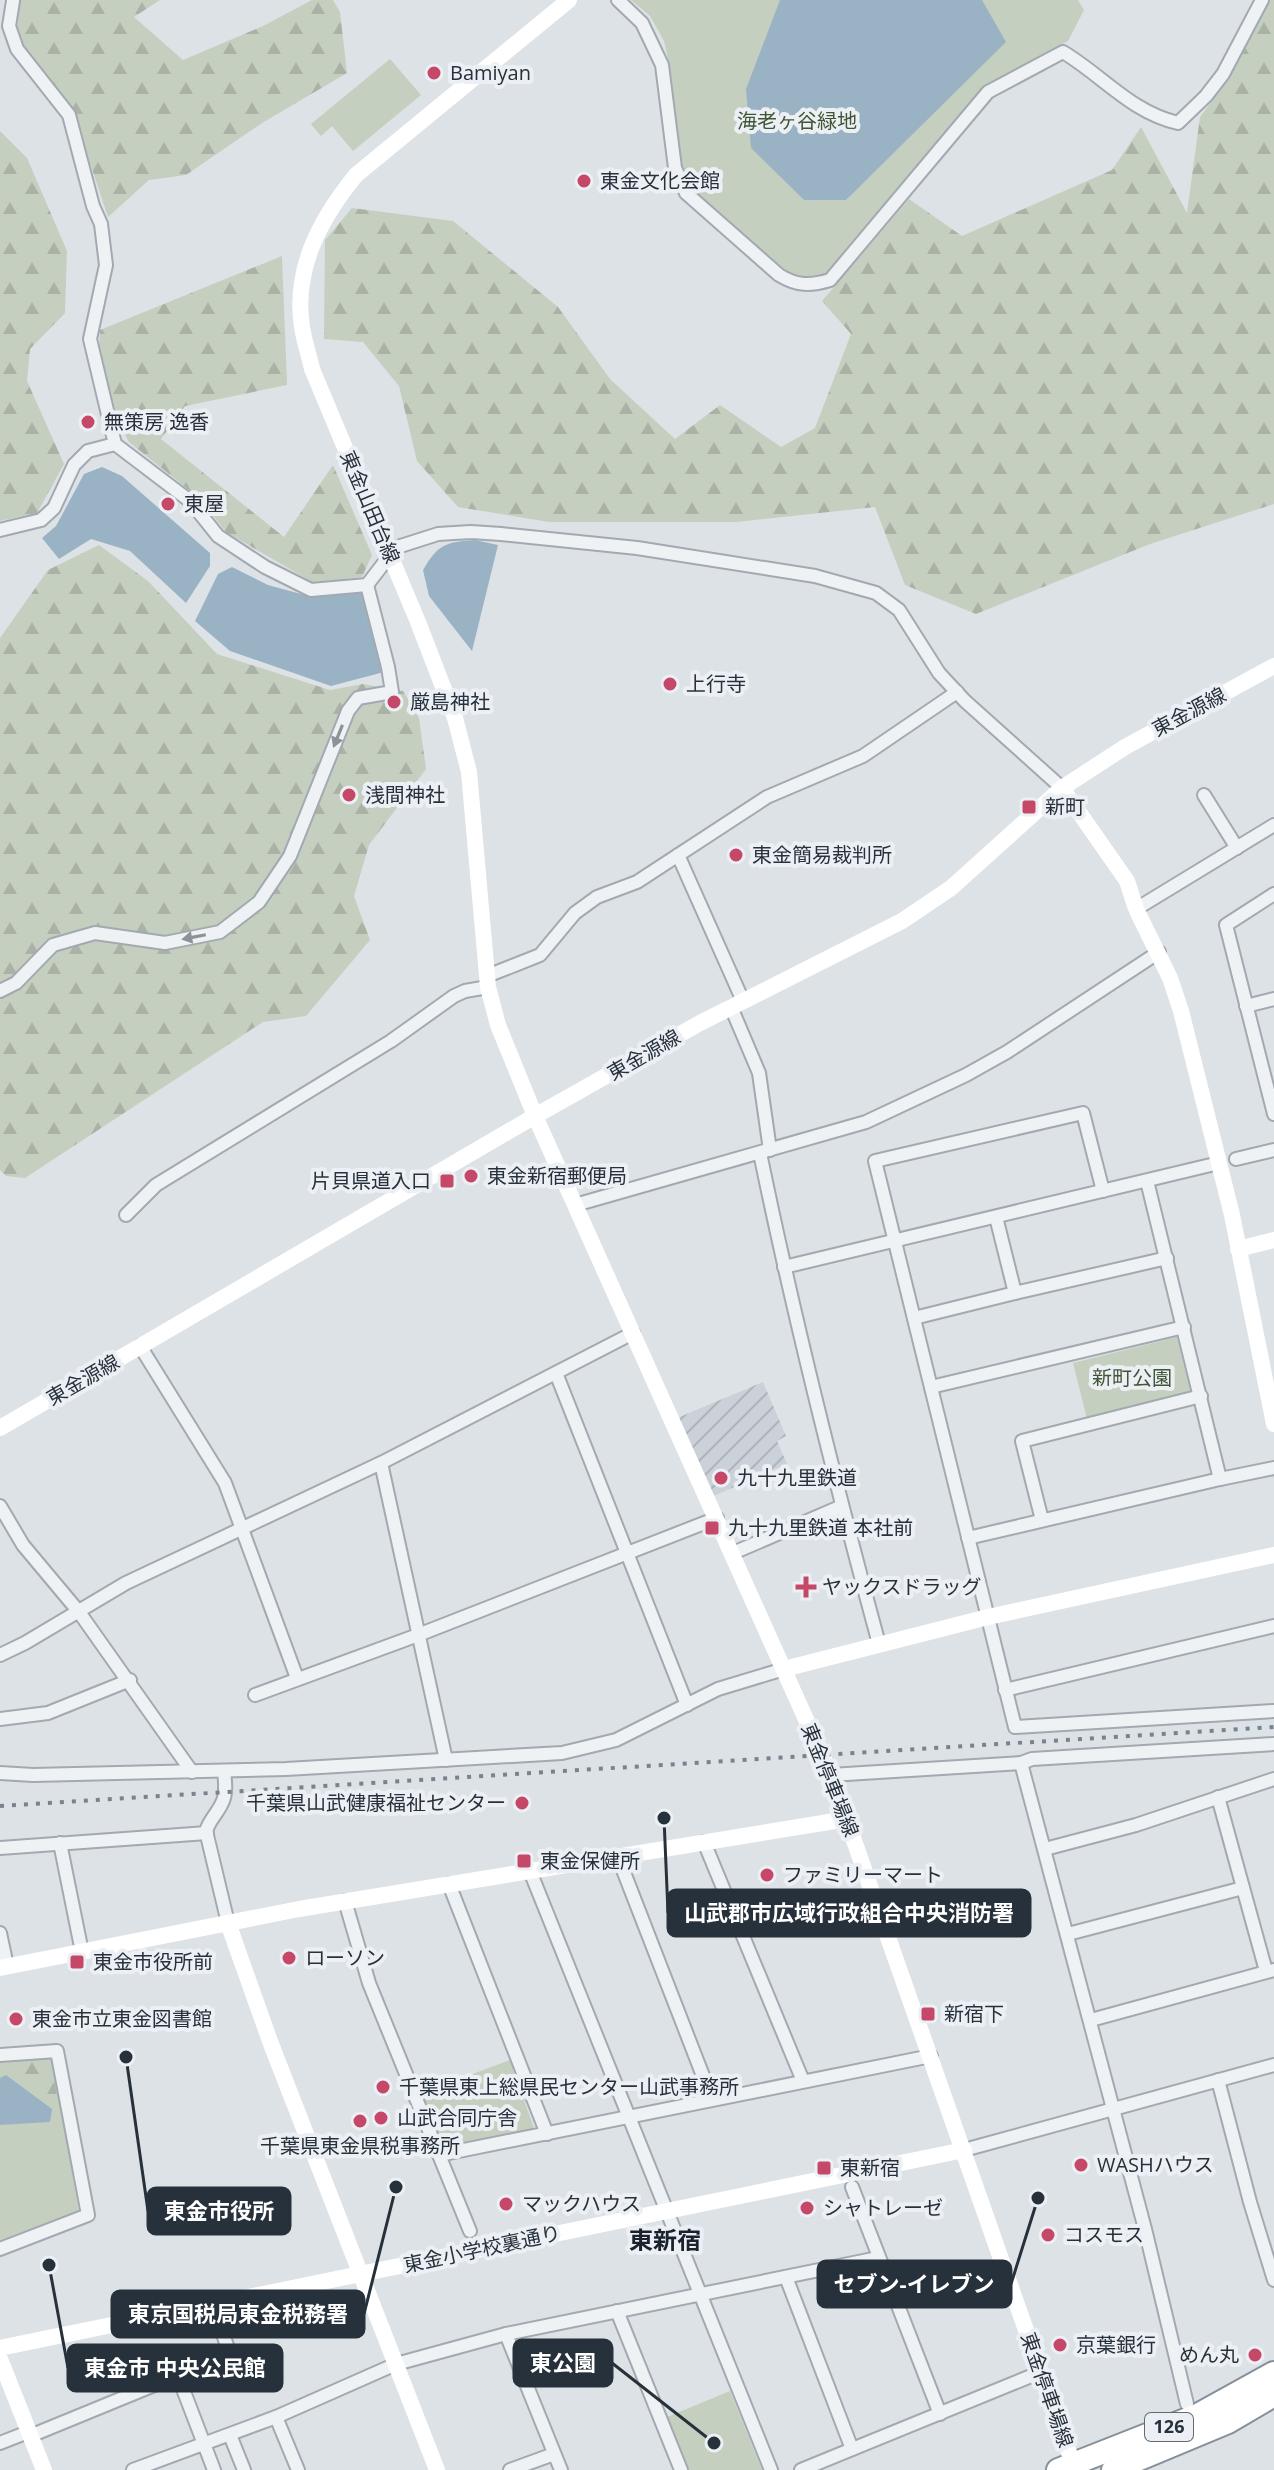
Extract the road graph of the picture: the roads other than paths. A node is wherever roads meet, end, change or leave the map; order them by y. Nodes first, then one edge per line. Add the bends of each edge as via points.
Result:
1 (569, 0) edge
2 (618, 0) edge
3 (1262, 0) edge
4 (13, 1) edge
5 (115, 444) junction
6 (0, 530) edge
7 (389, 552) junction
8 (367, 585) junction
9 (1274, 666) edge
10 (957, 692) junction
11 (1062, 788) junction
12 (1204, 795) dead end
13 (1274, 825) edge
14 (1237, 848) junction
15 (678, 855) junction
16 (1274, 894) edge
17 (1136, 909) junction
18 (1159, 952) junction
19 (488, 982) junction
20 (0, 991) edge
21 (1274, 999) edge
22 (737, 1004) junction
23 (1246, 1006) junction
24 (1274, 1114) edge
25 (535, 1116) junction
26 (1274, 1150) edge
27 (765, 1151) junction
28 (1236, 1159) dead end
29 (1219, 1163) junction
30 (1147, 1181) junction
31 (1103, 1191) junction
32 (575, 1205) junction
33 (126, 1215) dead end
34 (996, 1217) junction
35 (1274, 1240) edge
36 (895, 1241) junction
37 (1238, 1249) junction
38 (1167, 1258) junction
39 (784, 1267) junction
40 (1015, 1293) junction
41 (914, 1318) junction
42 (1184, 1327) junction
43 (633, 1333) junction
44 (140, 1346) junction
45 (556, 1373) junction
46 (931, 1387) junction
47 (1201, 1396) junction
48 (1274, 1424) edge
49 (0, 1428) edge
50 (381, 1463) junction
51 (1274, 1468) edge
52 (1220, 1479) junction
53 (0, 1506) edge
54 (842, 1506) junction
55 (717, 1518) junction
56 (1042, 1520) junction
57 (243, 1527) junction
58 (968, 1538) junction
59 (626, 1551) junction
60 (733, 1553) junction
61 (1274, 1555) edge
62 (79, 1612) junction
63 (988, 1617) junction
64 (1274, 1626) edge
65 (418, 1635) junction
66 (879, 1644) junction
67 (0, 1655) edge
68 (784, 1669) junction
69 (297, 1678) junction
70 (130, 1680) junction
71 (1005, 1690) junction
72 (255, 1695) dead end
73 (687, 1705) junction
74 (1274, 1711) edge
75 (0, 1719) edge
76 (1274, 1744) edge
77 (446, 1760) junction
78 (1021, 1763) junction
79 (224, 1771) junction
80 (192, 1772) junction
81 (0, 1773) edge
82 (831, 1775) junction
83 (1274, 1779) edge
84 (1218, 1797) junction
85 (847, 1819) junction
86 (207, 1833) junction
87 (704, 1842) junction
88 (60, 1843) junction
89 (0, 1848) edge
90 (1045, 1849) junction
91 (618, 1857) junction
92 (530, 1871) junction
93 (449, 1884) junction
94 (1243, 1888) junction
95 (345, 1901) junction
96 (228, 1923) junction
97 (0, 1933) edge
98 (1068, 1934) junction
99 (82, 1952) junction
100 (4, 1967) edge
101 (1270, 1970) edge
102 (1091, 2020) junction
103 (0, 2055) edge
104 (931, 2056) junction
105 (1274, 2065) edge
106 (1218, 2080) junction
107 (803, 2081) junction
108 (712, 2099) junction
109 (1114, 2107) junction
110 (630, 2116) junction
111 (547, 2134) junction
112 (964, 2150) junction
113 (439, 2155) junction
114 (852, 2187) dead end
115 (666, 2212) junction
116 (470, 2231) dead end
117 (0, 2249) edge
118 (878, 2258) junction
119 (1272, 2260) edge
120 (361, 2275) junction
121 (786, 2277) junction
122 (1274, 2280) edge
123 (700, 2294) junction
124 (212, 2303) junction
125 (617, 2311) junction
126 (506, 2334) junction
127 (0, 2348) edge
128 (0, 2359) edge
129 (396, 2364) junction
130 (1041, 2372) junction
131 (1274, 2373) edge
132 (178, 2376) junction
133 (1263, 2384) edge
134 (1274, 2395) edge
135 (1187, 2404) dead end
136 (940, 2414) junction
137 (276, 2417) junction
138 (29, 2434) junction
139 (230, 2435) junction
140 (0, 2443) edge
141 (204, 2444) junction
142 (852, 2449) junction
143 (554, 2454) junction
144 (1066, 2467) edge
145 (44, 2470) edge
146 (133, 2470) edge
147 (214, 2470) edge
148 (244, 2470) edge
149 (298, 2470) edge
150 (437, 2470) edge
151 (510, 2470) edge
152 (561, 2470) edge
153 (681, 2470) edge
154 (771, 2470) edge
155 (801, 2470) edge
156 (1113, 2470) edge

1 - 7 main road, 東金山田台線 via 356,175 334,202 310,247 301,280 301,326 312,369
2 - 3 street via 642,23 662,65 675,168 686,193 779,275 794,284 813,285 830,280 988,92 1063,52 1132,105 1178,123 1223,74
4 - 5 street via 9,26 17,49 69,115 101,224 106,265 90,339
5 - 6 street via 88,451 74,465 54,508 41,520
5 - 8 street via 190,501 218,536 265,567 311,590
7 - 8 street
7 - 10 street via 438,534 471,532 637,548 815,576 876,593 899,610
7 - 19 main road, 東金山田台線 via 455,718 469,772
8 -> 20 street via 392,692 358,698 348,711 290,856 259,902 220,932 165,943 95,933 53,945 16,983
9 - 11 main road, 東金源線 via 1125,747
10 - 11 street
10 - 15 street via 863,756 767,797
11 - 17 main road via 1127,881
11 - 22 main road, 東金源線 via 976,867 920,909
12 - 14 street
13 - 14 street
14 - 17 street
15 - 19 street via 637,882 597,897 575,913 540,955
15 - 22 street
16 - 23 street via 1226,925
17 - 18 main road
18 - 27 street via 966,1075 866,1122
18 - 29 main road via 1181,1011
19 - 25 main road, 東金山田台線 via 498,1025
19 - 33 street via 454,996 391,1041 156,1185
21 - 23 street
22 - 25 main road, 東金源線
22 - 27 street via 759,1073
23 - 24 street
25 - 32 main road, 東金停車場線
25 - 44 main road, 東金源線
26 - 28 street
27 - 32 street
27 - 39 street
29 - 30 street
29 - 37 main road
30 - 31 street
30 - 38 street
31 - 34 street
31 - 36 street via 1083,1113 875,1161
32 - 43 main road, 東金停車場線
34 - 36 street
34 - 40 street
35 - 37 main road
36 - 39 street
36 - 41 street
37 - 48 main road
38 - 40 street
38 - 42 street
39 - 54 street
40 - 41 street
41 - 46 street
42 - 46 street
42 - 47 street
43 - 45 street
43 - 55 main road, 東金停車場線
44 - 49 main road, 東金源線
44 - 57 street via 225,1483
45 - 50 street
45 - 59 street
46 - 58 street
47 - 52 street
47 - 56 street via 1022,1441
50 - 57 street
50 - 65 street
51 - 52 street
52 - 56 street
53 - 62 street via 23,1545
54 - 60 street
54 - 66 street
55 - 59 street
55 - 60 main road, 東金停車場線
56 - 58 street
57 - 62 street via 126,1583
57 - 69 street
58 - 63 street
59 - 65 street
59 - 73 street
60 - 68 main road, 東金停車場線
61 - 63 main road
62 - 67 street
62 - 70 street
63 - 66 main road
63 - 71 street
64 - 71 street
65 - 69 street
65 - 77 street
66 - 68 main road
68 - 73 street via 718,1689
68 - 82 main road, 東金停車場線
69 - 72 street
70 - 75 street via 48,1713
70 - 80 street
71 - 74 street via 1015,1727
73 - 77 street via 589,1748
76 - 78 street
77 - 79 street
78 - 82 street
78 - 90 street
79 - 80 street
79 - 86 street via 226,1791
80 - 81 street
82 - 85 main road, 東金停車場線
83 - 84 street
84 - 90 street
84 - 94 street
85 - 87 main road
85 - 104 main road, 東金停車場線
86 - 88 street
86 - 96 street
87 - 91 main road
87 - 107 street
88 - 89 street
88 - 99 street
90 - 98 street
91 - 92 main road
91 - 108 street
92 - 93 main road
92 - 110 street
93 - 95 main road
93 - 111 street
94 - 98 street
94 - 101 street
95 - 96 main road
95 - 113 street via 369,1983
96 - 99 main road
96 - 120 main road
97 - 100 street
98 - 102 street
99 - 100 main road
101 - 102 street
102 - 109 street
103 - 117 street via 57,2051 88,2215
104 - 107 street
104 - 112 main road, 東金停車場線
105 - 106 street
106 - 109 street
106 - 119 street via 1250,2202
107 - 108 street
108 - 110 street
109 - 112 street
109 - 135 street
110 - 111 street
110 - 115 street
111 - 113 street
112 - 115 main road, 東金小学校裏通り
112 - 130 main road, 東金停車場線
113 - 116 street
114 - 118 street
115 - 120 main road, 東金小学校裏通り
115 - 123 street
118 - 121 street
118 - 136 street
119 - 122 street
120 - 124 main road, 東金小学校裏通り
120 - 129 main road
121 - 123 street
121 - 142 street
123 - 125 street
123 - 154 street
124 - 127 main road, 東金小学校裏通り
124 - 132 street via 230,2354
125 - 126 street
125 - 153 street
126 - 129 street
126 - 143 street
128 - 138 main road
129 - 137 street
129 - 150 main road
130 - 136 street
130 - 144 main road, 東金停車場線
131 - 133 highway, 126
132 - 138 street
132 - 141 street
133 - 144 highway, 126
134 - 156 highway, 126 via 1228,2422
136 - 142 street
137 - 139 street
137 - 149 street
138 - 140 street
138 - 145 main road
139 - 141 street
139 - 148 street
141 - 146 street
141 - 147 street
142 - 155 street
143 - 151 street
143 - 152 street

